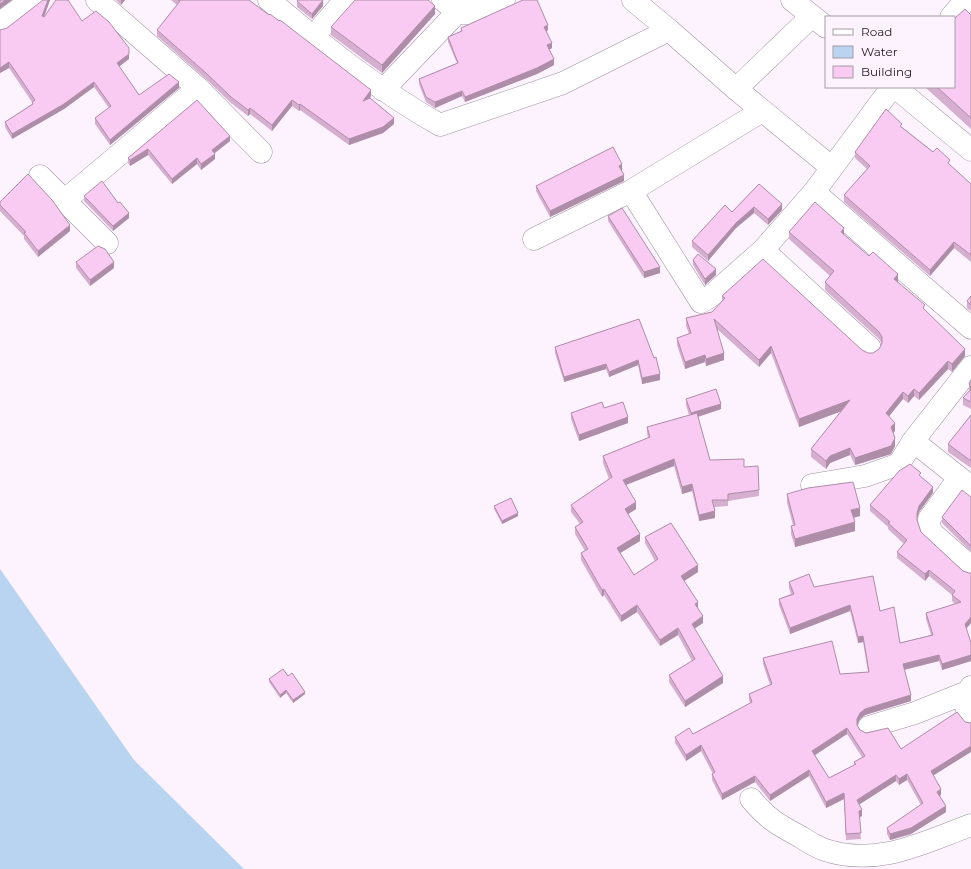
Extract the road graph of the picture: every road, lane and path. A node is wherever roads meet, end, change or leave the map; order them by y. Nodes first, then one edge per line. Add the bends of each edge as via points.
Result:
1 (32, 0) edge
2 (98, 0) edge
3 (270, 0) edge
4 (345, 0) edge
5 (504, 0) edge
6 (633, 0) edge
7 (792, 0) edge
8 (966, 0) edge
9 (456, 4) edge
10 (952, 16) edge
11 (819, 21) edge
12 (0, 23) edge
13 (669, 30) junction
14 (313, 37) junction
15 (198, 88) junction
16 (891, 88) edge
17 (896, 88) edge
18 (382, 90) junction
19 (736, 90) junction
20 (762, 111) junction
21 (971, 150) edge
22 (261, 152) dead end
23 (831, 167) junction
24 (40, 176) dead end
25 (631, 191) junction
26 (814, 192) junction
27 (64, 201) junction
28 (534, 239) dead end
29 (107, 243) dead end
30 (763, 250) junction
31 (971, 328) edge
32 (870, 348) dead end
33 (971, 368) edge
34 (913, 441) junction
35 (965, 482) edge
36 (812, 485) dead end
37 (971, 567) edge
38 (968, 690) edge
39 (971, 717) edge
40 (869, 727) dead end
41 (751, 799) dead end
42 (971, 825) edge

1 - 12 street
2 - 15 street
3 - 14 street
4 - 14 street
5 - 9 street via 472,12
6 - 13 street
7 - 11 street
8 - 10 street
9 - 18 street
11 - 19 street
13 - 18 street via 563,83 440,125
13 - 19 street
14 - 18 street
15 - 22 street
15 - 27 street
16 - 23 street
17 - 21 street
19 - 20 street
20 - 23 street
20 - 25 street
23 - 26 street
24 - 27 street
25 - 28 street
25 - 30 street via 701,302 712,296
26 - 30 street
26 - 31 street
27 - 29 street
30 - 32 street
33 - 34 street
34 - 35 street
34 - 36 street via 900,464 865,476
35 - 37 street via 930,519 929,526 932,533
38 - 39 street via 964,701 965,709
38 - 40 street via 915,713
41 - 42 street via 774,823 823,850 861,857 903,850

